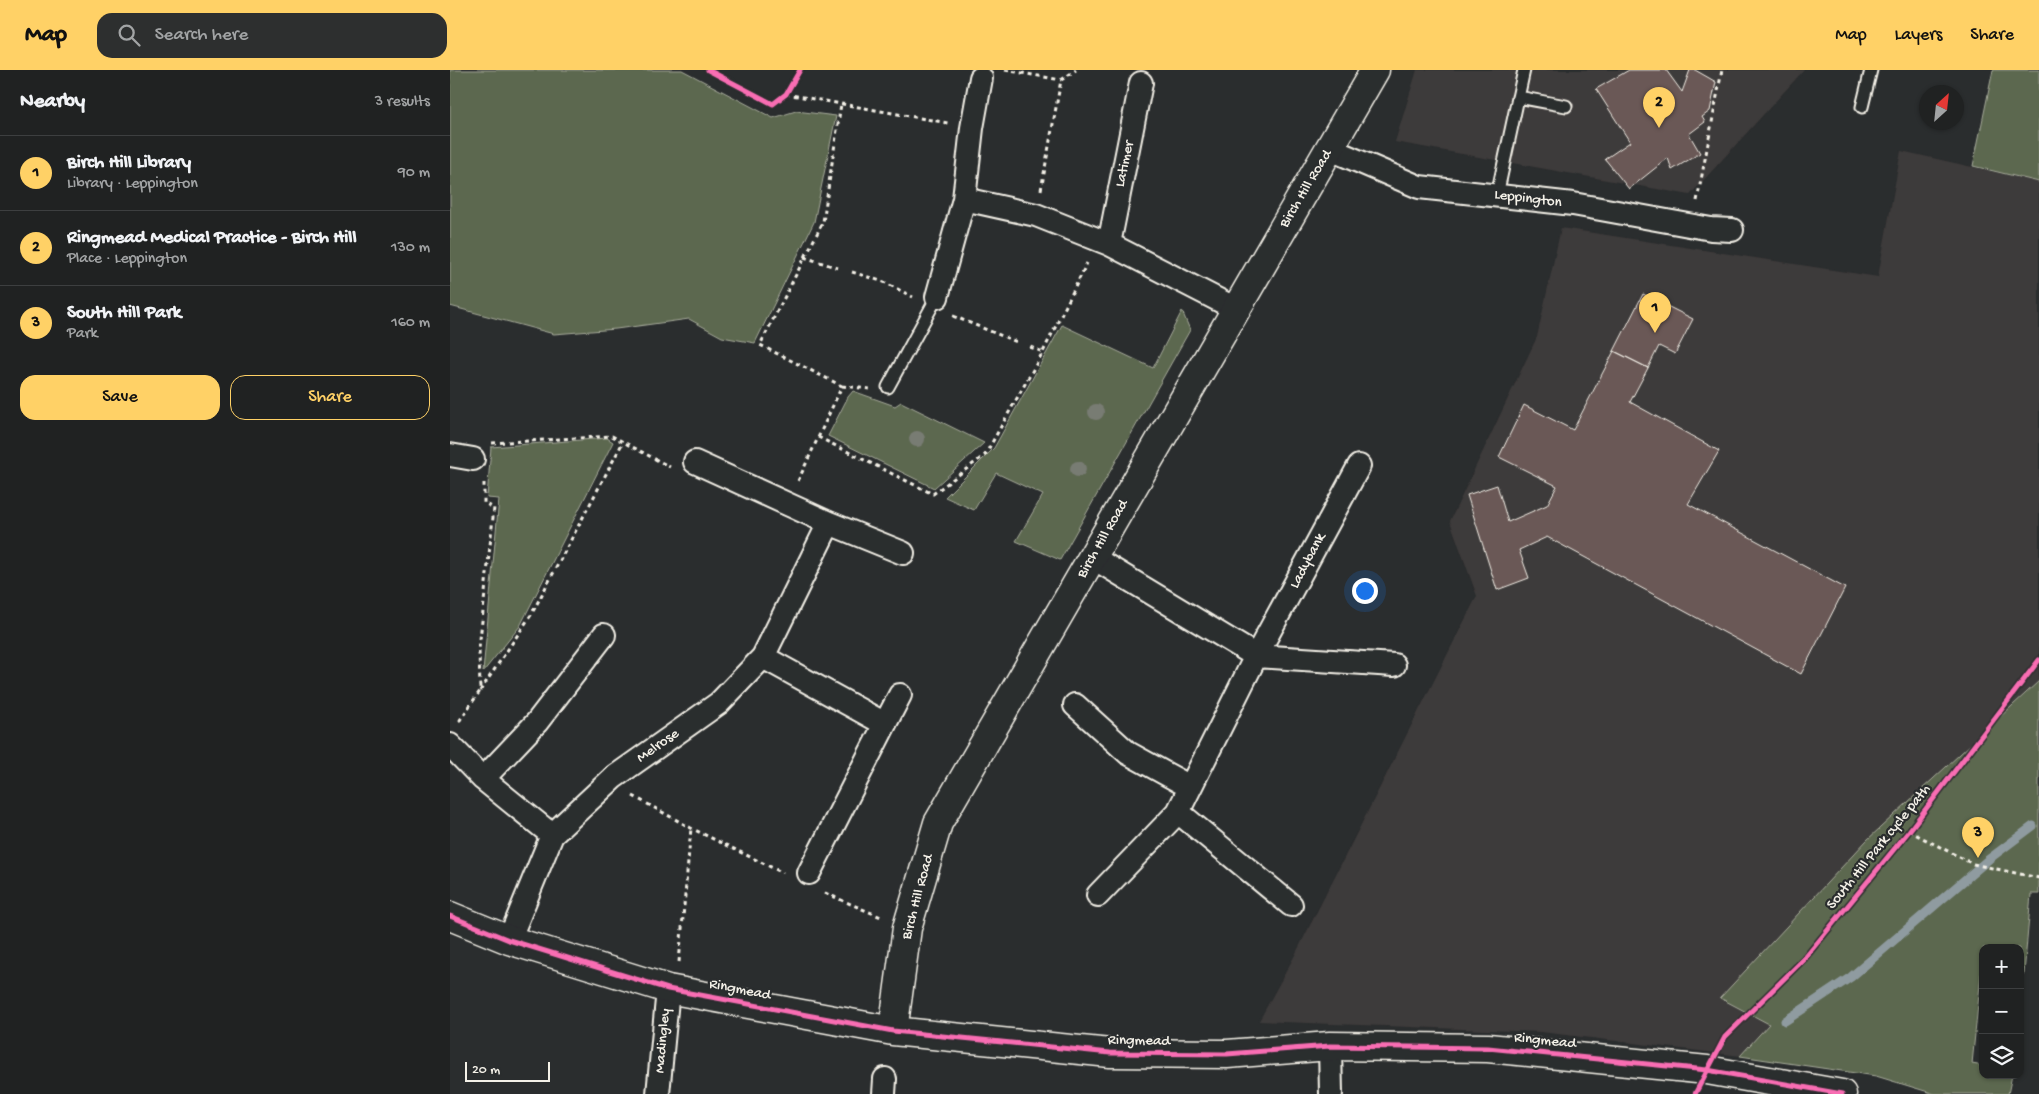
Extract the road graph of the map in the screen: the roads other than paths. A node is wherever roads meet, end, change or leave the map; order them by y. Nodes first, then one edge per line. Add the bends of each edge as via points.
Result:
1 (1375, 70) edge
2 (1524, 70) edge
3 (1871, 70) edge
4 (981, 78) dead end
5 (1140, 84) dead end
6 (1518, 97) junction
7 (1566, 106) dead end
8 (1862, 107) dead end
9 (1330, 149) junction
10 (1497, 195) junction
11 (964, 199) junction
12 (1732, 230) dead end
13 (1103, 242) junction
14 (937, 297) joint
15 (1236, 309) junction
16 (888, 387) road end
17 (450, 455) edge
18 (480, 459) road end
19 (695, 462) road end
20 (1359, 466) dead end
21 (829, 523) junction
22 (903, 553) dead end
23 (1092, 558) junction
24 (604, 635) dead end
25 (1256, 656) junction
26 (763, 657) junction
27 (1394, 665) dead end
28 (900, 695) dead end
29 (1075, 705) dead end
30 (886, 724) junction
31 (450, 744) edge
32 (483, 779) junction
33 (1190, 787) junction
34 (1178, 812) junction
35 (552, 835) junction
36 (815, 882) road end
37 (1098, 894) dead end
38 (1290, 905) dead end
39 (450, 916) edge
40 (510, 940) junction
41 (672, 990) junction
42 (893, 1031) junction
43 (1330, 1046) junction
44 (658, 1094) edge
45 (1331, 1094) edge
46 (1842, 1094) edge

1 - 9 street, Birch Hill Road
2 - 6 lane
3 - 8 lane
4 - 11 street
5 - 13 street, Latimer
6 - 7 lane
6 - 10 lane
9 - 10 street, Leppington via 1419,187
9 - 15 street, Birch Hill Road
10 - 12 street, Leppington
11 - 13 street via 1036,215
11 - 14 street
13 - 15 street
14 - 16 lane
15 - 23 street, Birch Hill Road
17 - 18 street
19 - 21 street
20 - 25 street, Ladybank
21 - 22 street
21 - 26 street, Melrose
23 - 25 street
23 - 42 street, Birch Hill Road via 938,823 907,928
24 - 32 street via 537,722
25 - 27 street
25 - 33 street, Ladybank
26 - 30 street
26 - 35 street, Melrose via 719,703 609,782
28 - 30 street
29 - 33 street via 1128,753
30 - 36 street
31 - 32 street
32 - 35 street
33 - 34 street, Ladybank
34 - 37 street, Ladybank
34 - 38 street
35 - 40 street, Melrose
39 - 40 street, Ringmead
40 - 41 street, Ringmead
41 - 42 street, Ringmead
41 - 44 street, Madingley
42 - 43 street, Ringmead via 1110,1054 1228,1054
43 - 45 street
43 - 46 street, Ringmead via 1488,1048 1707,1070

